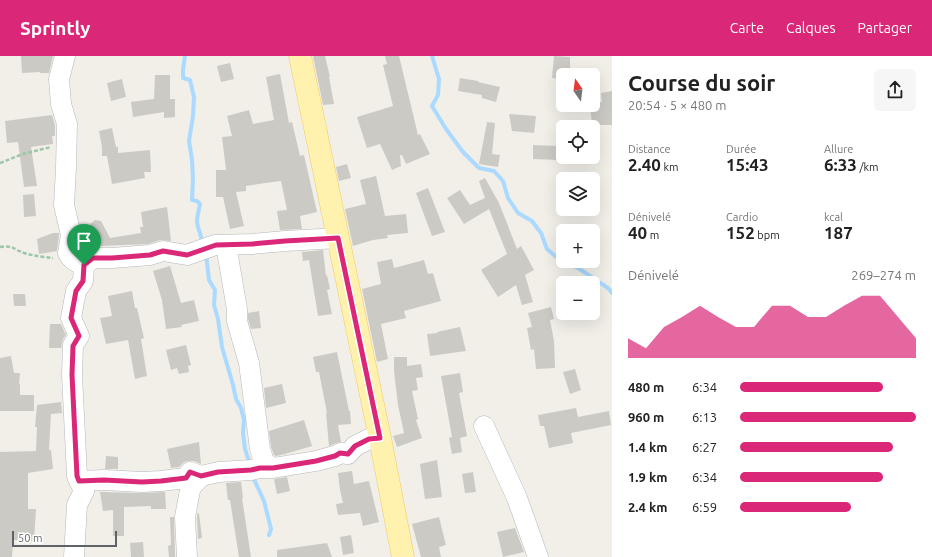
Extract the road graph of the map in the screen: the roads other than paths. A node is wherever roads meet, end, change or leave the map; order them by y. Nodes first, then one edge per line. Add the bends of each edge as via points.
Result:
1 (65, 56) edge
2 (300, 56) edge
3 (338, 238) junction
4 (226, 245) junction
5 (77, 260) junction
6 (484, 426) dead end
7 (380, 438) junction
8 (273, 468) junction
9 (201, 476) junction
10 (79, 481) junction
11 (74, 557) edge
12 (188, 557) edge
13 (404, 557) edge
14 (538, 557) edge

1 - 5 street via 59,79 61,104 67,124 64,205 71,235 68,251
2 - 3 main road
3 - 4 street
3 - 7 main road
4 - 5 street via 214,245 187,255 163,251 150,255
4 - 8 street via 237,321 249,363 260,449 264,462
5 - 10 street via 83,281 76,291 71,318 79,336 73,346 72,375
6 - 14 street via 517,498
7 - 8 street via 369,439 355,446 348,454 340,453 316,461
7 - 13 main road
8 - 9 street via 218,472
9 - 10 street via 190,472 186,478 161,481
9 - 12 street via 192,486 185,517
10 - 11 street via 84,492 77,505

